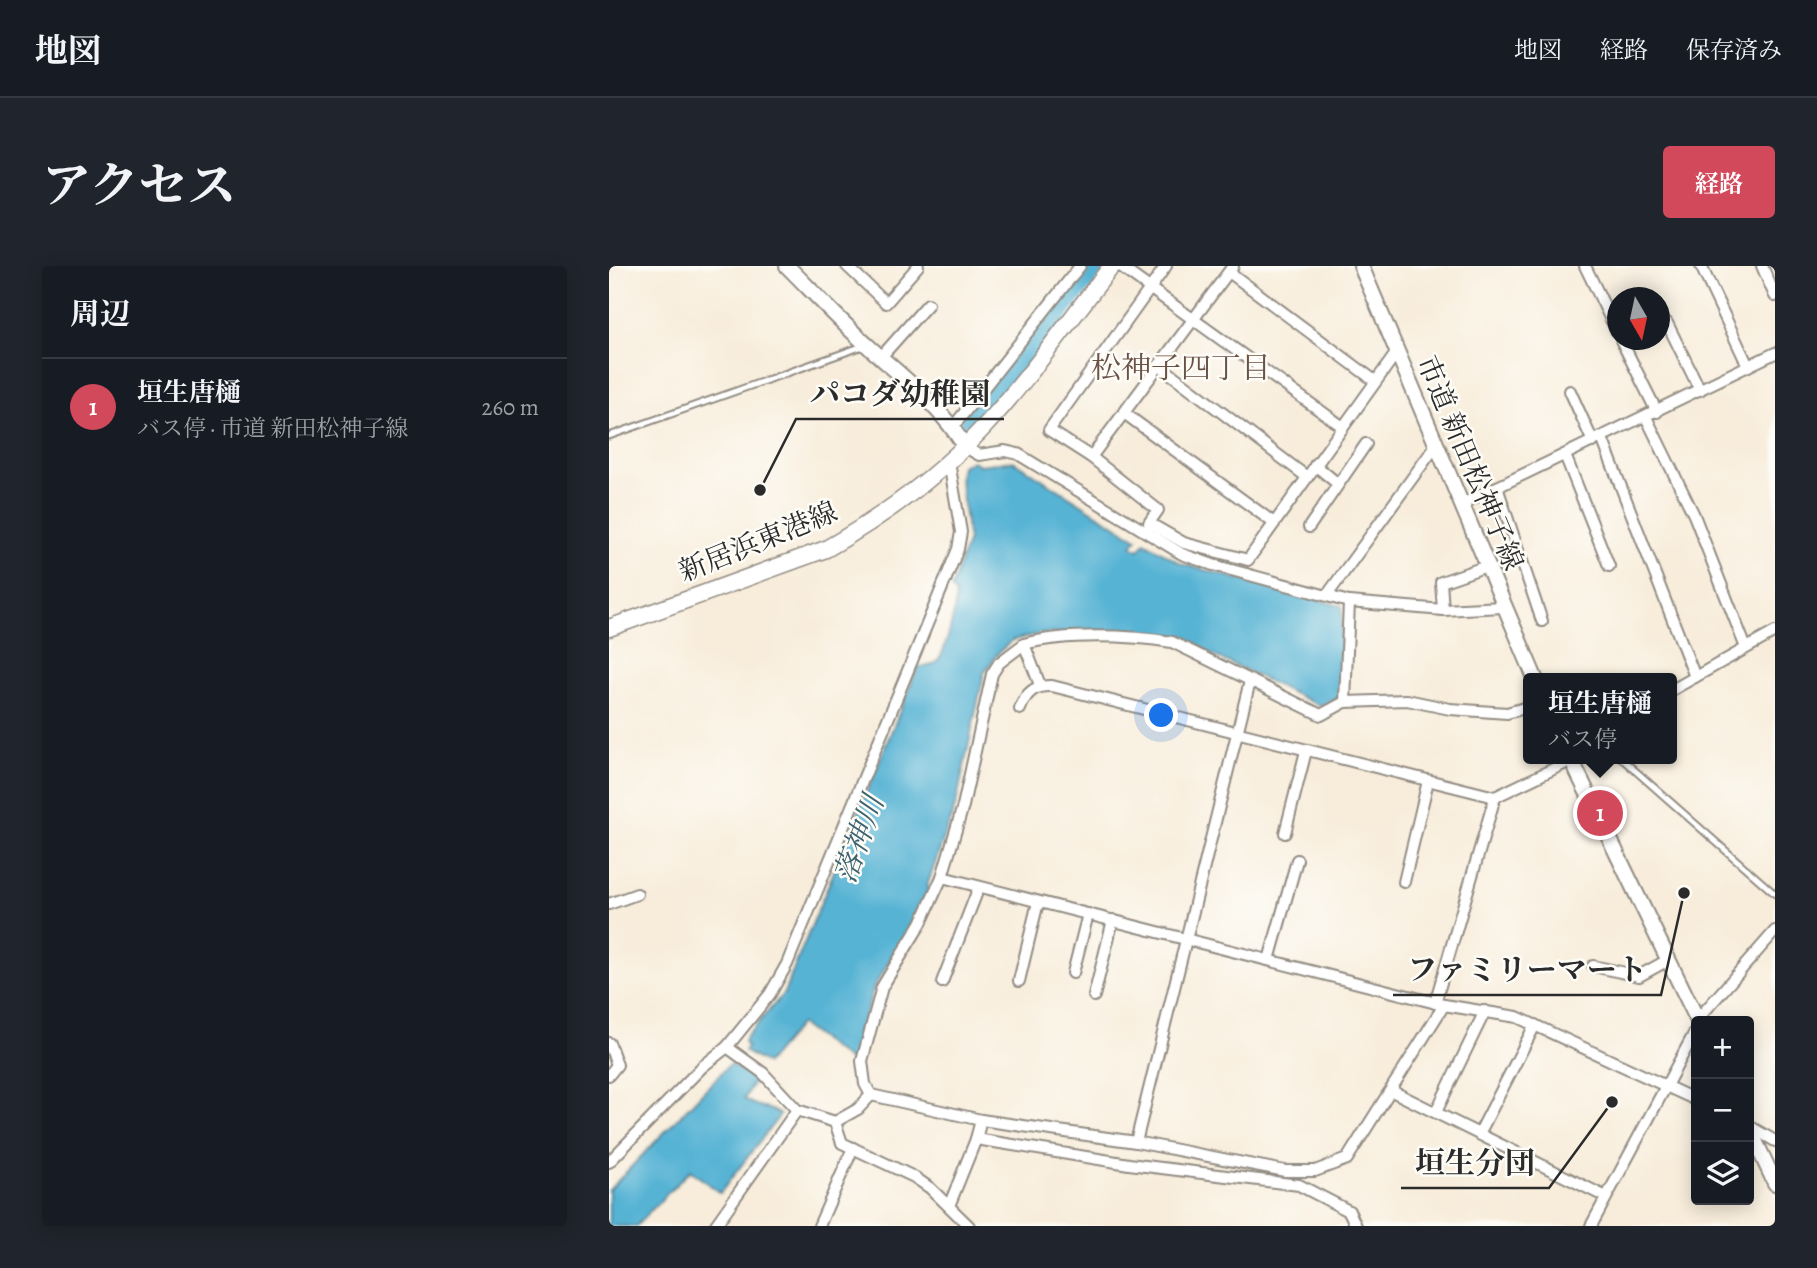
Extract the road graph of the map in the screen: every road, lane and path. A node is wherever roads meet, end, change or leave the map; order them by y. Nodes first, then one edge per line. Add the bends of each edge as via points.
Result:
1 (787, 266) edge
2 (847, 266) edge
3 (918, 266) edge
4 (1080, 266) edge
5 (1112, 266) edge
6 (1119, 266) edge
7 (1166, 266) edge
8 (1361, 266) edge
9 (1585, 266) edge
10 (1701, 266) edge
11 (1762, 266) edge
12 (1231, 269) edge
13 (1150, 288) junction
14 (1775, 296) edge
15 (928, 304) dead end
16 (1607, 310) edge
17 (1194, 318) junction
18 (1670, 329) edge
19 (866, 345) junction
20 (1626, 350) edge
21 (1397, 352) junction
22 (1775, 353) edge
23 (881, 357) junction
24 (1160, 365) junction
25 (1748, 366) junction
26 (1375, 381) junction
27 (1700, 390) junction
28 (1570, 391) dead end
29 (1657, 412) junction
30 (1124, 413) junction
31 (1646, 417) junction
32 (953, 427) junction
33 (1343, 427) junction
34 (609, 436) edge
35 (1598, 440) junction
36 (1366, 444) dead end
37 (1437, 444) junction
38 (965, 447) junction
39 (1565, 455) junction
40 (1091, 457) junction
41 (949, 463) junction
42 (1315, 465) junction
43 (1307, 477) junction
44 (1338, 484) junction
45 (1497, 487) junction
46 (1462, 504) junction
47 (1274, 523) junction
48 (1309, 527) dead end
49 (1487, 566) junction
50 (1609, 566) dead end
51 (1328, 594) junction
52 (1349, 602) junction
53 (1503, 607) junction
54 (1443, 610) junction
55 (1542, 621) dead end
56 (609, 628) edge
57 (1775, 632) edge
58 (1024, 644) junction
59 (1746, 648) junction
60 (1533, 673) edge
61 (1695, 677) junction
62 (1249, 681) junction
63 (1040, 685) junction
64 (1677, 687) edge
65 (1345, 702) junction
66 (1523, 708) edge
67 (1020, 709) dead end
68 (1238, 734) junction
69 (1306, 751) junction
70 (1563, 764) edge
71 (1573, 764) edge
72 (1628, 764) edge
73 (1428, 781) junction
74 (1495, 797) junction
75 (1285, 833) dead end
76 (1297, 860) dead end
77 (942, 877) junction
78 (1404, 882) dead end
79 (979, 887) junction
80 (637, 894) dead end
81 (1775, 894) edge
82 (1038, 902) junction
83 (609, 904) edge
84 (1088, 914) junction
85 (1113, 920) junction
86 (1775, 931) edge
87 (1187, 939) junction
88 (1269, 960) junction
89 (1668, 960) junction
90 (1593, 966) dead end
91 (1073, 972) dead end
92 (1019, 981) dead end
93 (942, 982) dead end
94 (1094, 996) dead end
95 (1439, 1004) junction
96 (1485, 1011) junction
97 (1693, 1016) edge
98 (1704, 1016) edge
99 (1535, 1025) junction
100 (1691, 1035) edge
101 (609, 1043) edge
102 (727, 1047) junction
103 (609, 1074) edge
104 (1665, 1085) junction
105 (1392, 1091) junction
106 (871, 1095) junction
107 (1691, 1098) edge
108 (797, 1110) junction
109 (1436, 1112) junction
110 (981, 1120) junction
111 (835, 1122) junction
112 (1754, 1130) edge
113 (1479, 1134) junction
114 (1754, 1138) edge
115 (976, 1139) junction
116 (1775, 1141) edge
117 (1136, 1142) junction
118 (853, 1149) junction
119 (609, 1162) edge
120 (1775, 1183) edge
121 (1606, 1197) junction
122 (949, 1206) junction
123 (715, 1226) edge
124 (819, 1226) edge
125 (969, 1226) edge
126 (1356, 1226) edge
127 (1591, 1226) edge

1 - 19 street
2 - 3 street via 886,303
4 - 32 street
5 - 38 main road, 新居浜東港線
6 - 13 street
7 - 13 street
8 - 21 street, 市道 新田松神子線
9 - 16 street
10 - 25 street
11 - 14 street
12 - 17 street
12 - 26 street
13 - 17 street
13 - 40 street via 1049,430
15 - 23 street
17 - 24 street
17 - 33 street
18 - 27 street
19 - 23 street
19 - 34 lane
20 - 29 street
21 - 26 street
21 - 37 street, 市道 新田松神子線
22 - 25 street
23 - 32 street via 913,383
24 - 30 street
24 - 43 street
25 - 27 street
26 - 33 street
27 - 29 street
28 - 35 street
29 - 31 street
30 - 40 street
30 - 47 street
31 - 35 street
31 - 59 street via 1694,515
32 - 38 street
33 - 42 street
35 - 39 street
35 - 61 street
36 - 44 street
37 - 46 street, 市道 新田松神子線
37 - 51 street
38 - 41 main road, 新居浜東港線
38 - 51 street via 979,455 1018,454 1181,554
39 - 45 street
39 - 50 street
40 - 47 street via 1158,510 1149,523 1184,543 1248,559
41 - 56 main road, 新居浜東港線 via 826,549
41 - 102 street via 961,532 958,549 787,964 770,994
42 - 43 street
42 - 44 street
43 - 47 street
44 - 48 street
45 - 46 street
45 - 55 street
46 - 49 street, 市道 新田松神子線
49 - 53 street, 市道 新田松神子線
49 - 54 street via 1441,582
51 - 52 street
52 - 54 street
52 - 65 street
53 - 54 street
53 - 60 street, 市道 新田松神子線
57 - 59 street
58 - 62 street via 1132,638 1172,642
58 - 63 street
58 - 77 street via 992,674
59 - 61 street
61 - 64 street
62 - 65 street via 1321,715
62 - 68 street
63 - 67 street via 1024,697
63 - 68 street
65 - 66 street via 1408,700 1507,713
68 - 69 street
68 - 87 street
69 - 73 street
69 - 75 street
70 - 74 street
71 - 89 street
72 - 81 lane
73 - 74 street
73 - 78 street
74 - 95 street
76 - 88 street
77 - 79 street
77 - 106 street via 921,923 882,987 862,1061
79 - 82 street
79 - 93 street
80 - 83 street
82 - 84 street
82 - 92 street
84 - 85 street
84 - 91 street
85 - 87 street
85 - 94 street
86 - 98 street
87 - 88 street
87 - 117 street
88 - 95 street
89 - 90 street via 1639,976
89 - 97 street
95 - 96 street
95 - 105 street
96 - 99 street
96 - 109 street
99 - 104 street
99 - 113 street
100 - 104 street
101 - 103 street via 617,1065
102 - 108 street via 763,1073
102 - 119 street
104 - 107 street
104 - 121 street
105 - 109 street
105 - 117 street via 1347,1159 1315,1171 1285,1171
106 - 110 street
106 - 111 street
108 - 111 street
108 - 123 street
109 - 113 street
110 - 115 street
110 - 117 street
111 - 118 street via 842,1143
112 - 116 street
113 - 121 street
114 - 120 street
115 - 122 street
115 - 126 street via 1299,1185 1349,1211
118 - 122 street via 913,1177
118 - 124 street
121 - 127 street
122 - 125 street

